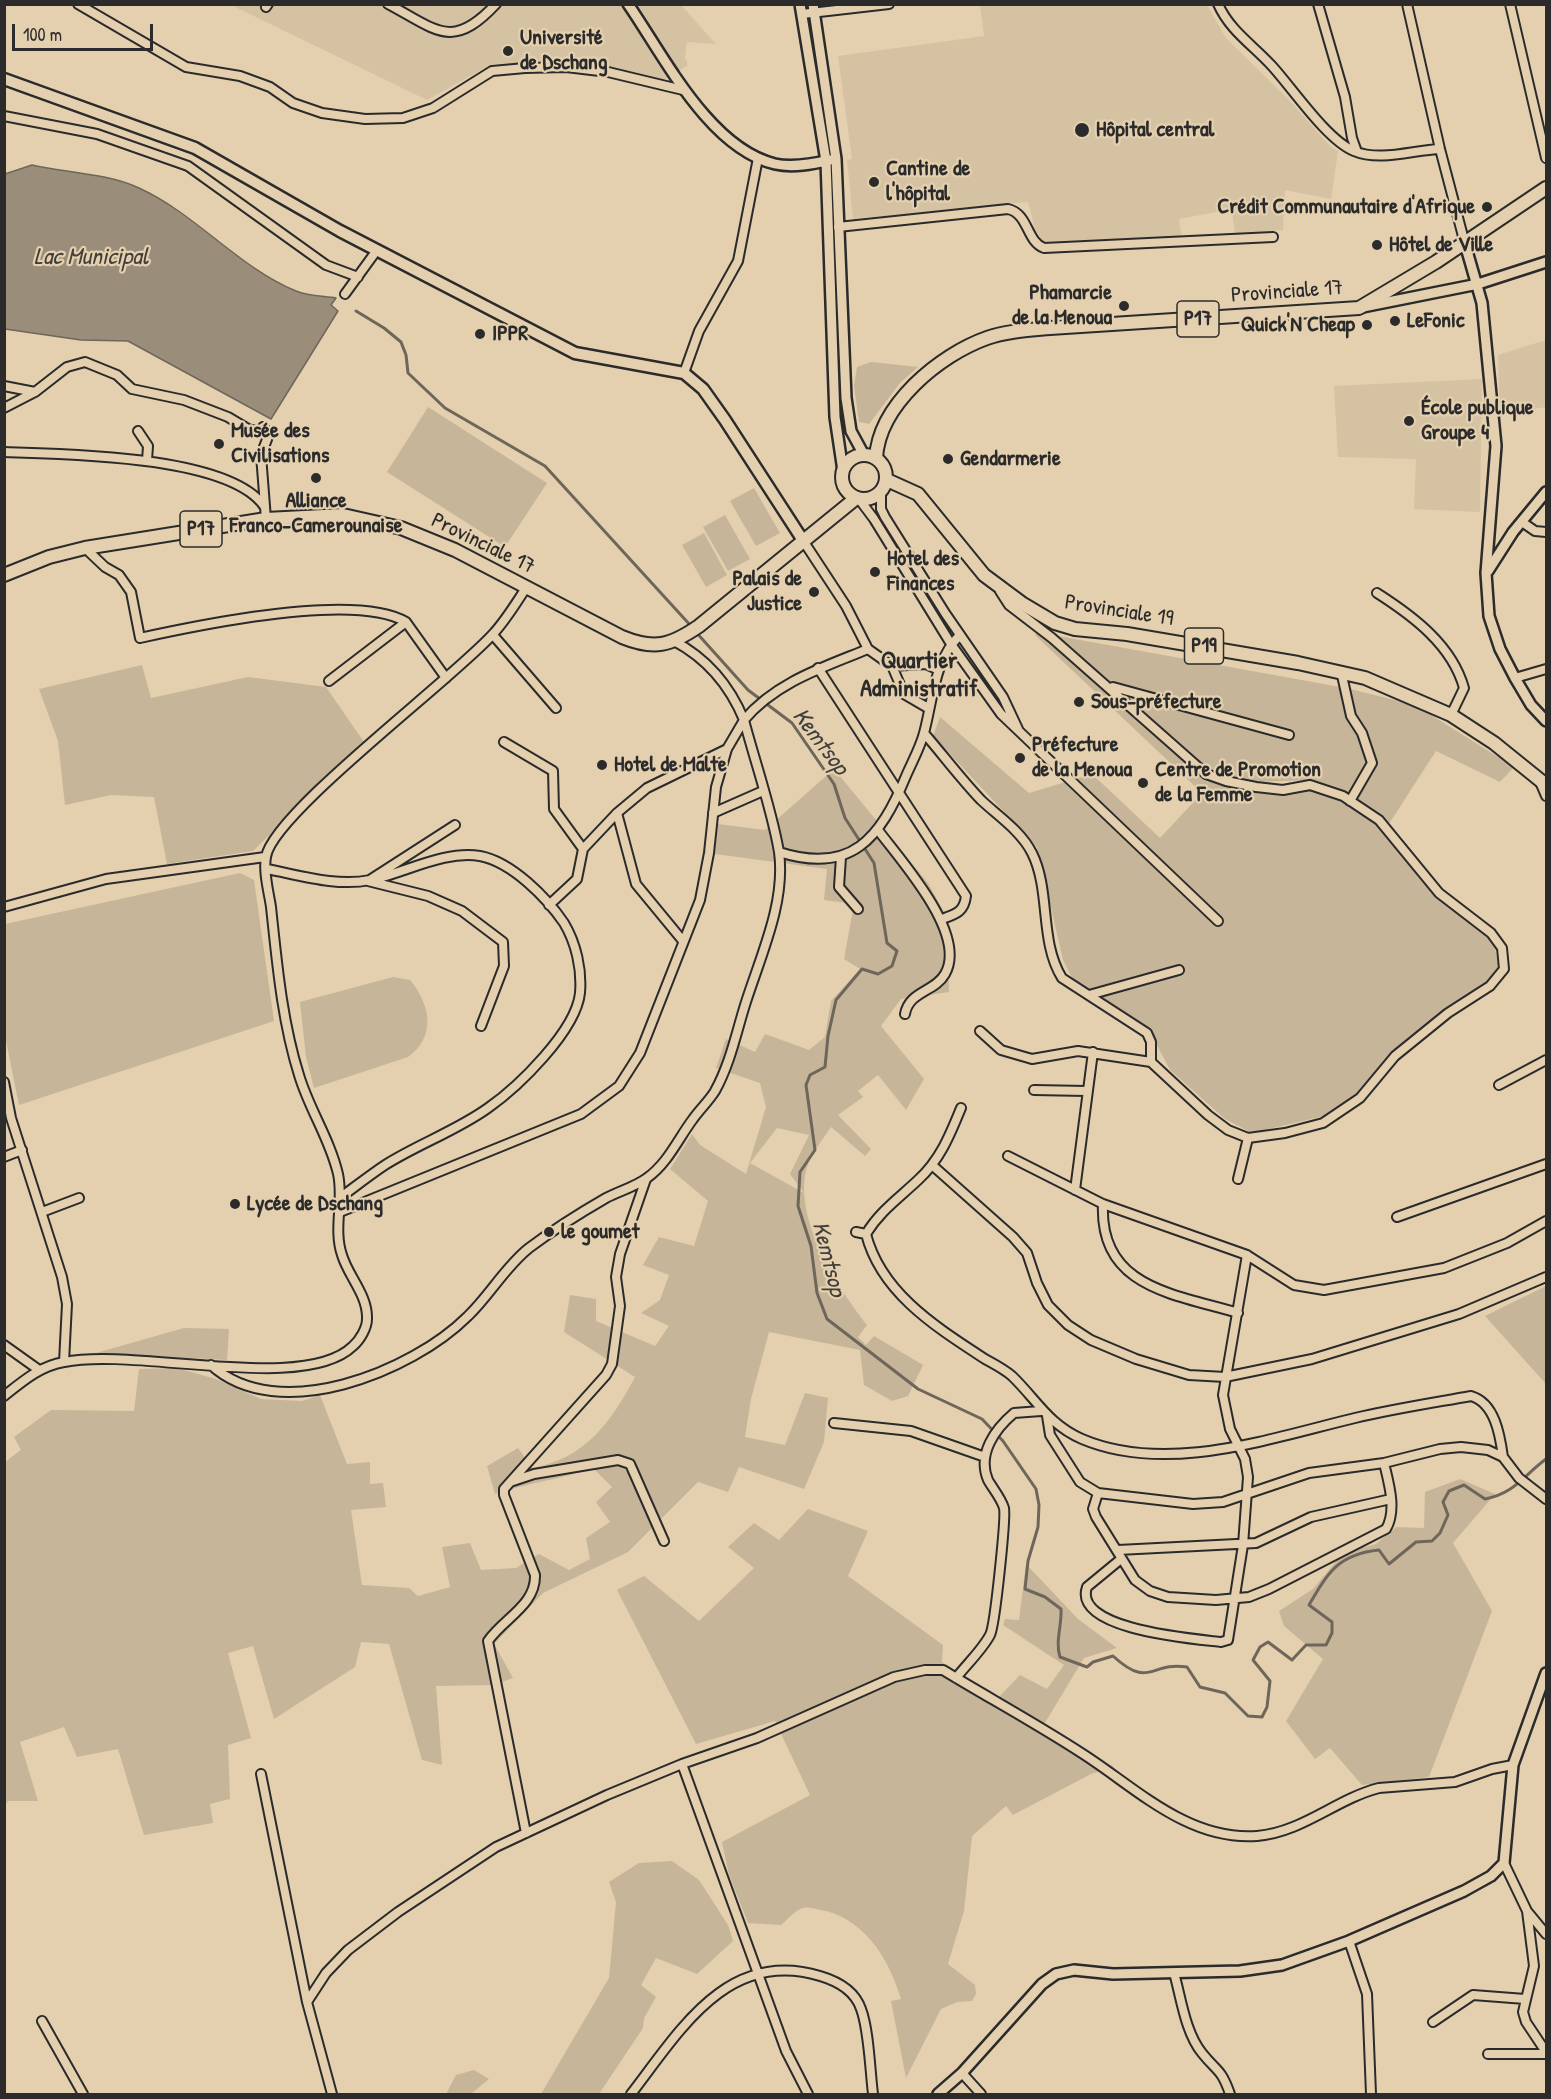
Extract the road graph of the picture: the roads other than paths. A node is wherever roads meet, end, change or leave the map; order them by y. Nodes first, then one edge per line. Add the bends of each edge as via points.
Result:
1 (78, 4) edge
2 (388, 4) edge
3 (496, 4) edge
4 (628, 4) edge
5 (889, 4) edge
6 (1218, 4) edge
7 (1318, 4) edge
8 (1407, 4) edge
9 (1510, 4) edge
10 (801, 9) edge
11 (813, 9) edge
12 (4, 79) edge
13 (683, 90) junction
14 (4, 116) edge
15 (1440, 149) junction
16 (1357, 152) junction
17 (758, 158) junction
18 (1546, 158) edge
19 (831, 160) junction
20 (1546, 188) edge
21 (838, 227) junction
22 (1273, 237) dead end
23 (1465, 244) junction
24 (377, 250) junction
25 (1546, 262) edge
26 (358, 277) junction
27 (1478, 284) junction
28 (345, 294) dead end
29 (1359, 308) junction
30 (845, 354) junction
31 (834, 355) junction
32 (684, 373) junction
33 (4, 386) edge
34 (35, 392) junction
35 (4, 408) edge
36 (263, 426) dead end
37 (138, 431) dead end
38 (269, 434) junction
39 (4, 452) edge
40 (870, 457) junction
41 (147, 461) junction
42 (843, 471) junction
43 (887, 480) junction
44 (880, 492) junction
45 (1546, 492) edge
46 (857, 499) junction
47 (265, 513) junction
48 (1521, 522) junction
49 (1546, 532) edge
50 (804, 542) junction
51 (85, 548) junction
52 (1486, 573) junction
53 (4, 575) edge
54 (996, 585) junction
55 (526, 588) junction
56 (1377, 593) dead end
57 (406, 622) junction
58 (493, 635) junction
59 (960, 635) junction
60 (674, 642) junction
61 (951, 644) junction
62 (868, 649) junction
63 (892, 666) junction
64 (818, 668) junction
65 (1546, 669) edge
66 (939, 670) junction
67 (1341, 672) junction
68 (446, 678) junction
69 (1515, 678) junction
70 (329, 681) dead end
71 (1108, 686) junction
72 (556, 708) dead end
73 (928, 708) junction
74 (1451, 715) junction
75 (744, 720) junction
76 (1546, 721) edge
77 (1018, 730) junction
78 (924, 733) junction
79 (1289, 735) dead end
80 (504, 742) dead end
81 (727, 749) junction
82 (1542, 781) edge
83 (763, 791) junction
84 (898, 795) junction
85 (1546, 796) edge
86 (1350, 801) junction
87 (616, 813) junction
88 (713, 813) junction
89 (455, 825) dead end
90 (878, 830) junction
91 (583, 849) junction
92 (779, 852) junction
93 (266, 857) junction
94 (842, 857) junction
95 (267, 869) junction
96 (368, 881) junction
97 (6, 904) edge
98 (549, 905) junction
99 (858, 909) dead end
100 (942, 919) junction
101 (1218, 921) dead end
102 (683, 941) junction
103 (1179, 970) dead end
104 (1089, 995) junction
105 (905, 1014) dead end
106 (481, 1026) dead end
107 (980, 1031) dead end
108 (1093, 1052) junction
109 (1546, 1060) edge
110 (1151, 1062) junction
111 (4, 1082) edge
112 (1499, 1085) dead end
113 (1034, 1090) dead end
114 (1086, 1091) junction
115 (961, 1108) dead end
116 (1248, 1138) junction
117 (21, 1150) junction
118 (1008, 1156) dead end
119 (4, 1157) edge
120 (1546, 1164) edge
121 (932, 1165) junction
122 (646, 1179) junction
123 (1238, 1179) dead end
124 (1075, 1190) junction
125 (341, 1197) junction
126 (79, 1198) dead end
127 (1102, 1204) junction
128 (42, 1212) junction
129 (339, 1212) junction
130 (1397, 1217) dead end
131 (1546, 1221) edge
132 (856, 1232) dead end
133 (866, 1234) junction
134 (1247, 1255) junction
135 (1546, 1277) edge
136 (1238, 1313) junction
137 (4, 1345) edge
138 (64, 1362) junction
139 (211, 1365) junction
140 (39, 1370) junction
141 (1225, 1377) junction
142 (4, 1396) edge
143 (1044, 1413) junction
144 (834, 1423) dead end
145 (1239, 1444) junction
146 (985, 1457) junction
147 (1503, 1457) junction
148 (1384, 1463) junction
149 (511, 1481) junction
150 (1098, 1493) junction
151 (1247, 1495) junction
152 (1391, 1499) junction
153 (1546, 1499) edge
154 (664, 1541) dead end
155 (1243, 1545) junction
156 (1118, 1550) junction
157 (1121, 1559) junction
158 (1234, 1600) junction
159 (1546, 1673) edge
160 (956, 1678) junction
161 (682, 1764) junction
162 (1513, 1765) junction
163 (261, 1774) dead end
164 (526, 1833) junction
165 (1504, 1863) junction
166 (1527, 1911) junction
167 (1546, 1934) edge
168 (1349, 1941) junction
169 (1174, 1973) junction
170 (758, 1974) junction
171 (1525, 2000) junction
172 (307, 2002) junction
173 (42, 2021) dead end
174 (1433, 2022) dead end
175 (1546, 2053) edge
176 (1488, 2054) dead end
177 (962, 2073) junction
178 (83, 2094) edge
179 (332, 2094) edge
180 (631, 2094) edge
181 (808, 2094) edge
182 (873, 2094) edge
183 (938, 2094) edge
184 (981, 2094) edge
185 (1230, 2094) edge
186 (1371, 2094) edge

1 - 13 street via 186,67 240,76 322,113 365,119 403,118 433,108 492,71 525,68 608,72
2 - 3 street via 451,33 468,29
4 - 13 street
5 - 11 street
6 - 16 street via 1238,34 1270,64 1331,134
7 - 16 street
8 - 15 street
9 - 18 street
10 - 11 street
10 - 19 street
11 - 19 street
12 - 24 main road via 195,148
13 - 17 street via 729,137
14 - 26 street via 97,134 188,166 326,265
15 - 16 street via 1370,156
15 - 23 street
17 - 19 street via 798,166
17 - 32 street via 738,261 699,331
19 - 21 street
19 - 31 street
20 - 23 main road, Provinciale 17 / P17
21 - 22 street via 1008,209 1021,215 1036,243 1044,249
21 - 30 street
23 - 27 street
23 - 29 main road, Provinciale 17 / P17
24 - 26 street
24 - 32 main road via 575,353
25 - 27 street
26 - 28 street
27 - 29 street
27 - 52 street via 1496,446
29 - 40 main road, Provinciale 17 / P17 via 1050,328 987,338 964,349 914,387 885,426
30 - 31 street
30 - 40 street via 851,431
31 - 42 street via 835,417
32 - 50 main road via 714,404
33 - 34 street
34 - 35 street
34 - 38 street via 67,367 85,362 117,375 132,389 184,400 248,429
36 - 38 street
37 - 41 street via 148,446
38 - 47 street via 261,455
39 - 41 street
40 - 42 main road via 851,459
40 - 43 main road via 884,467
41 - 47 street via 218,478 247,490
42 - 46 main road via 844,486
43 - 44 main road
43 - 54 main road, Provinciale 19 / P19 via 918,494 969,559
44 - 46 main road via 871,498
44 - 59 street via 885,517
45 - 48 street
46 - 50 main road, Provinciale 17 / P17
46 - 61 street via 874,519
47 - 51 main road, Provinciale 17 / P17
47 - 55 main road, Provinciale 17 / P17 via 343,515 379,522 456,550
48 - 49 street via 1535,531
48 - 52 street
50 - 60 main road, Provinciale 17 / P17
50 - 62 street via 846,606
51 - 53 main road, Provinciale 17 / P17
51 - 57 street via 119,575 131,592 140,638 214,622 341,609 397,616
52 - 69 street via 1489,616
54 - 67 main road, Provinciale 19 / P19 via 1037,614 1075,629 1208,646
54 - 71 street via 1009,605
55 - 58 street
55 - 60 main road, Provinciale 17 / P17 via 641,645
56 - 74 street via 1416,618 1459,669 1464,688
57 - 68 street
57 - 70 street
58 - 68 street
58 - 72 street
59 - 61 street
59 - 77 street via 1007,704
60 - 75 street via 691,650 720,679 737,702
61 - 66 street
61 - 77 street via 1001,714
62 - 63 street
62 - 64 street
63 - 66 street via 926,664
63 - 73 street via 904,694
64 - 75 street via 756,705
64 - 84 street
65 - 69 street
66 - 73 street
67 - 74 main road, Provinciale 19 / P19
67 - 86 street via 1351,717 1362,733 1372,763
68 - 93 street via 287,823
69 - 76 street
71 - 79 street
71 - 86 street via 1206,774 1256,787 1310,785
73 - 78 street
74 - 82 main road, Provinciale 19 / P19
75 - 81 street
75 - 83 street
77 - 101 street
78 - 84 street
78 - 104 street via 1032,852 1057,968 1069,984
80 - 91 street via 553,771 554,809
81 - 87 street via 647,788
81 - 88 street
82 - 85 street
83 - 88 street
83 - 92 street
84 - 90 street
84 - 100 street via 966,896 965,906 959,912
86 - 116 street via 1379,820 1439,893 1491,933 1502,948 1504,969 1490,986 1448,1013 1395,1056 1360,1098 1323,1123
87 - 91 street
87 - 102 street via 636,884
88 - 102 street via 700,900
89 - 96 street
90 - 94 street
90 - 100 street
91 - 98 street via 577,879
92 - 94 street via 802,860
92 - 122 street via 780,879 774,914 728,1064 714,1092 667,1159
93 - 95 street
93 - 97 street via 106,879
94 - 99 street via 839,886
95 - 96 street via 318,879
95 - 125 street via 281,997 298,1075 330,1148
96 - 98 street via 452,857 481,856 506,867
96 - 106 street via 428,896 462,911 503,942 504,966
98 - 125 street via 572,936 579,962 580,994 569,1022 549,1050 489,1108 386,1165
100 - 105 street via 950,961 945,975 909,1002
102 - 129 street via 640,1053 619,1086 581,1114
103 - 104 street
104 - 110 street via 1147,1033
107 - 108 street via 1001,1050 1032,1059 1067,1051
108 - 110 street
108 - 114 street
109 - 112 street
110 - 116 street via 1215,1120
111 - 117 street
113 - 114 street
114 - 124 street
115 - 121 street via 944,1150
116 - 123 street
117 - 119 street
117 - 128 street
118 - 124 street
120 - 130 street
121 - 133 street via 888,1205
121 - 141 street via 1027,1253 1048,1305 1068,1325 1091,1340 1166,1369
122 - 139 street via 606,1198 528,1249 468,1316 427,1348 374,1374 303,1393 271,1392 244,1386
122 - 149 street via 620,1254 616,1277 620,1306 612,1364
124 - 127 street
125 - 129 street
126 - 128 street
127 - 134 street
127 - 136 street via 1104,1238 1116,1258 1140,1282
128 - 138 street via 67,1304
129 - 139 street via 342,1257 364,1300 367,1319 355,1345 340,1356 312,1365 282,1369
131 - 134 street via 1507,1243 1444,1268 1324,1290 1294,1285
132 - 133 street
133 - 143 street via 877,1266 901,1296 1011,1376
134 - 136 street
135 - 141 street via 1459,1314 1312,1359
136 - 141 street
137 - 140 street
138 - 139 street via 158,1359
138 - 140 street
140 - 142 street
141 - 145 street via 1226,1410 1230,1429
143 - 145 street via 1081,1439 1129,1451 1172,1455
143 - 146 street via 1014,1413 992,1434
143 - 150 street via 1050,1435 1080,1482
144 - 146 street via 911,1431
145 - 147 street via 1471,1396 1487,1406 1498,1431
145 - 151 street via 1248,1477
146 - 160 street via 987,1478 1004,1508 1005,1522 996,1616 990,1634
147 - 148 street via 1488,1450 1461,1447
147 - 153 street via 1519,1478
148 - 151 street via 1309,1473
148 - 152 street
149 - 154 street via 626,1461
149 - 164 street via 504,1495 535,1575 535,1585 531,1597 488,1641
150 - 151 street via 1193,1504
150 - 156 street via 1093,1509
151 - 155 street
152 - 155 street via 1311,1517 1256,1543
152 - 158 street via 1391,1519 1379,1534 1269,1588
155 - 156 street
155 - 158 street
156 - 157 street
157 - 158 street via 1135,1580 1150,1591 1168,1597
157 - 158 street via 1087,1587 1084,1594 1105,1618 1120,1626 1221,1642 1230,1635
159 - 162 street
160 - 161 street via 943,1670 894,1677 757,1738
160 - 162 street via 1082,1753 1179,1818 1228,1835 1279,1832 1308,1822 1366,1791 1455,1782 1492,1768
161 - 164 street
161 - 170 street
162 - 165 street
163 - 172 street
164 - 172 street via 496,1847 348,1950 326,1973
165 - 166 street
165 - 168 street via 1491,1876 1464,1891
166 - 167 street
166 - 171 street via 1534,1966
168 - 169 street via 1282,1965
168 - 186 street via 1367,1994
169 - 177 street via 1074,1970 1056,1974 1042,1984
169 - 185 street via 1193,2037 1202,2053 1215,2064
170 - 180 street via 730,1985 705,2002
170 - 181 street via 786,2052
170 - 182 street via 805,1972 833,1980 853,1993 862,2009
171 - 174 street via 1473,1995
171 - 175 street via 1526,2022
172 - 179 street
173 - 178 street
175 - 176 street
177 - 183 street
177 - 184 street

